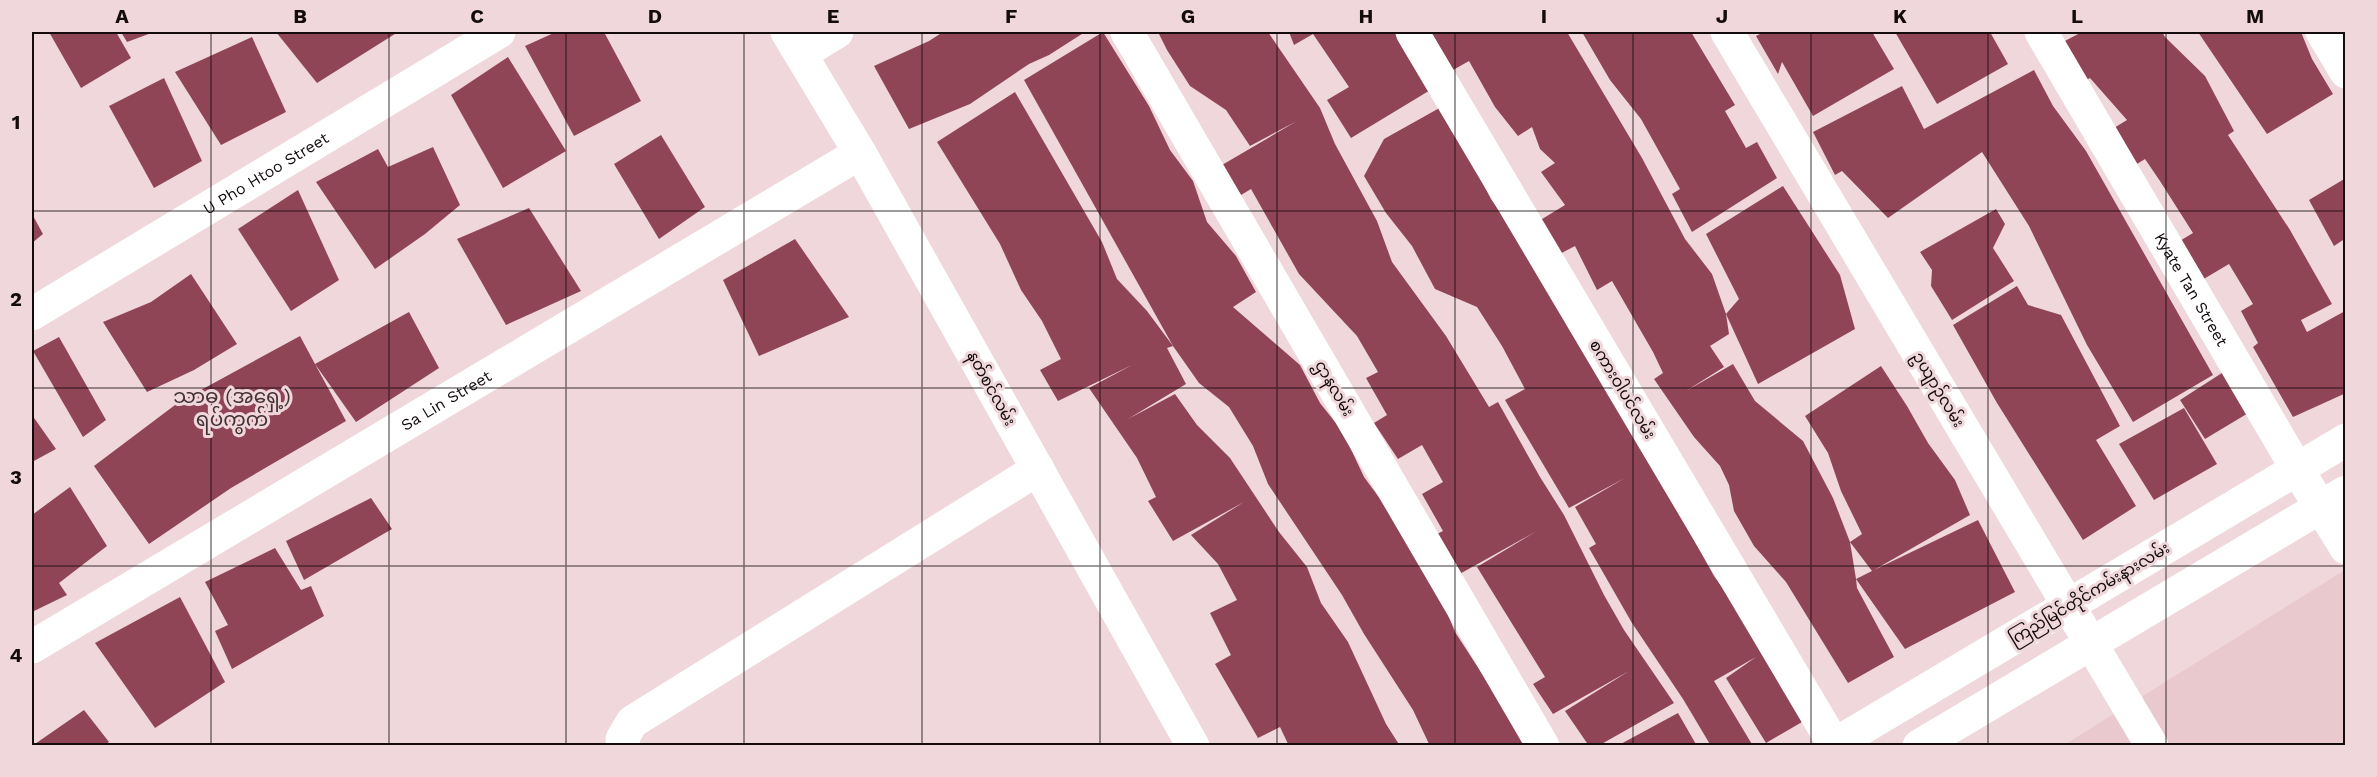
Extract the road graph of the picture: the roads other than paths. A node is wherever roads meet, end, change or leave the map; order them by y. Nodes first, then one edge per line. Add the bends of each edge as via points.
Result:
1 (499, 32) edge
2 (837, 32) edge
3 (1127, 32) edge
4 (1412, 32) edge
5 (1727, 32) edge
6 (2041, 32) edge
7 (2322, 32) edge
8 (794, 43) edge
9 (2346, 72) edge
10 (860, 153) junction
11 (32, 314) edge
12 (2346, 440) edge
13 (2297, 469) junction
14 (1038, 470) junction
15 (2333, 500) edge
16 (2346, 548) edge
17 (2067, 605) junction
18 (2090, 642) junction
19 (32, 647) edge
20 (1834, 745) edge
21 (624, 746) edge
22 (1193, 746) edge
23 (1543, 746) edge
24 (1919, 746) edge
25 (2152, 746) edge

1 - 11 street, U Pho Htoo Street
2 - 8 street
3 - 23 street, ဌာနလမ်း
4 - 20 street, စကားဝါပင်လမ်း
5 - 17 street, ဥယျာဉ်လမ်း
6 - 13 street, Kyate Tan Street
7 - 9 street
8 - 10 street, နတ်စင်လမ်း
10 - 14 street, နတ်စင်လမ်း
10 - 19 street, Sa Lin Street
12 - 13 street, ကြည်မြင်တိုင်ကမ်းနားလမ်း
13 - 15 street, Kyate Tan Street
13 - 17 street, ကြည်မြင်တိုင်ကမ်းနားလမ်း
14 - 21 street via 632,722 622,739
14 - 22 street, နတ်စင်လမ်း
15 - 16 street, Kyate Tan Street
15 - 18 street
17 - 18 street, ဥယျာဉ်လမ်း
17 - 20 street, ကြည်မြင်တိုင်ကမ်းနားလမ်း
18 - 24 street
18 - 25 street, ဥယျာဉ်လမ်း

